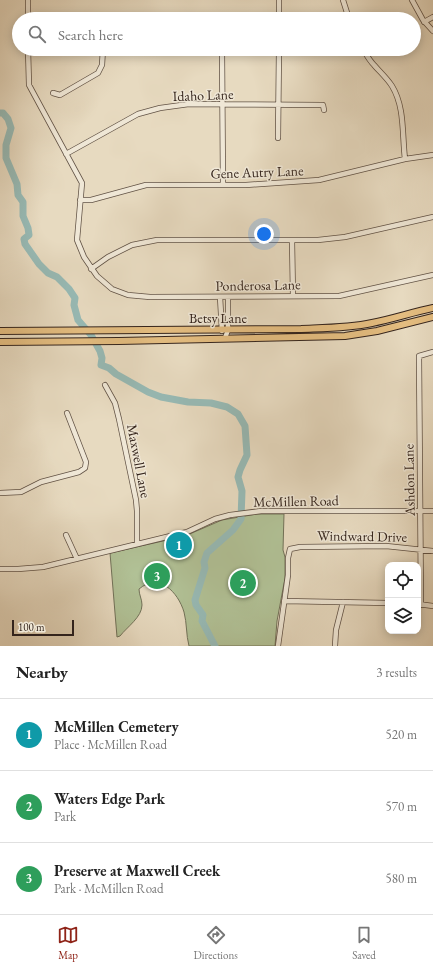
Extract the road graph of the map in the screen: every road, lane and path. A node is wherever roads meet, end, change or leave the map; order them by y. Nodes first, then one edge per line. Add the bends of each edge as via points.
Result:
1 (28, 0) edge
2 (279, 0) edge
3 (343, 0) edge
4 (412, 0) edge
5 (28, 12) edge
6 (279, 12) edge
7 (347, 12) edge
8 (419, 12) edge
9 (421, 16) edge
10 (433, 17) edge
11 (424, 22) junction
12 (433, 31) edge
13 (28, 56) edge
14 (103, 56) edge
15 (222, 56) edge
16 (279, 56) edge
17 (368, 56) edge
18 (52, 93) dead end
19 (223, 104) junction
20 (278, 105) junction
21 (324, 110) dead end
22 (278, 138) dead end
23 (66, 154) junction
24 (433, 155) edge
25 (405, 159) junction
26 (223, 185) junction
27 (80, 200) junction
28 (433, 217) edge
29 (292, 240) junction
30 (91, 269) junction
31 (433, 275) edge
32 (293, 296) junction
33 (220, 297) junction
34 (228, 297) junction
35 (433, 308) edge
36 (433, 317) edge
37 (0, 330) edge
38 (221, 330) junction
39 (228, 330) junction
40 (225, 338) junction
41 (0, 342) edge
42 (433, 352) edge
43 (105, 385) dead end
44 (67, 412) dead end
45 (0, 493) edge
46 (421, 511) junction
47 (433, 512) edge
48 (66, 535) dead end
49 (137, 544) junction
50 (421, 549) junction
51 (433, 551) edge
52 (77, 559) junction
53 (0, 569) edge
54 (419, 598) edge
55 (284, 601) junction
56 (343, 602) junction
57 (385, 602) edge
58 (421, 604) edge
59 (433, 606) edge
60 (278, 646) edge
61 (335, 646) edge

1 - 5 street
2 - 6 street
3 - 7 street
4 - 8 street
9 - 11 street
10 - 11 street
11 - 12 street
13 - 23 street, Ponderosa Lane via 29,85
14 - 18 street via 98,73 60,95
15 - 19 street
16 - 20 street
17 - 25 street via 392,85 397,97
19 - 20 street, Idaho Lane
19 - 23 street, Idaho Lane via 189,104 138,114
19 - 26 street
20 - 21 street, Idaho Lane via 322,105
20 - 22 street
23 - 27 street, Ponderosa Lane via 82,183
24 - 25 street, Gene Autry Lane
25 - 26 street, Gene Autry Lane via 319,180
26 - 27 street, Gene Autry Lane via 146,186 90,200
27 - 30 street, Ponderosa Lane via 77,240
28 - 29 street via 345,238
29 - 30 street via 157,240 132,245 108,256
29 - 32 street
30 - 33 street, Ponderosa Lane via 112,289 128,295
31 - 32 street, Ponderosa Lane via 339,296
32 - 34 street, Ponderosa Lane
33 - 34 street, Ponderosa Lane
33 - 38 street
34 - 39 street
35 - 39 main road, Betsy Lane via 344,328
36 - 40 main road, Betsy Lane via 344,336
37 - 38 main road, Betsy Lane
38 - 39 main road, Betsy Lane
38 - 40 street
39 - 40 street
40 - 41 main road, Betsy Lane
42 - 46 street, Ashdon Lane via 419,356
43 - 49 street, Maxwell Lane via 115,403 131,476 137,511
44 - 45 street via 86,462 84,468 79,472 41,482 21,492
46 - 47 street, McMillen Road
46 - 49 street, McMillen Road via 268,510 230,515 187,532
46 - 50 street, Ashdon Lane
48 - 52 street
49 - 52 street, McMillen Road
50 - 51 street, Windward Drive
50 - 54 street, Ashdon Lane
50 - 55 street, Windward Drive via 386,546 290,549
52 - 53 street, McMillen Road via 43,567
55 - 56 street
55 - 60 street
56 - 57 street
56 - 61 street
58 - 59 street

